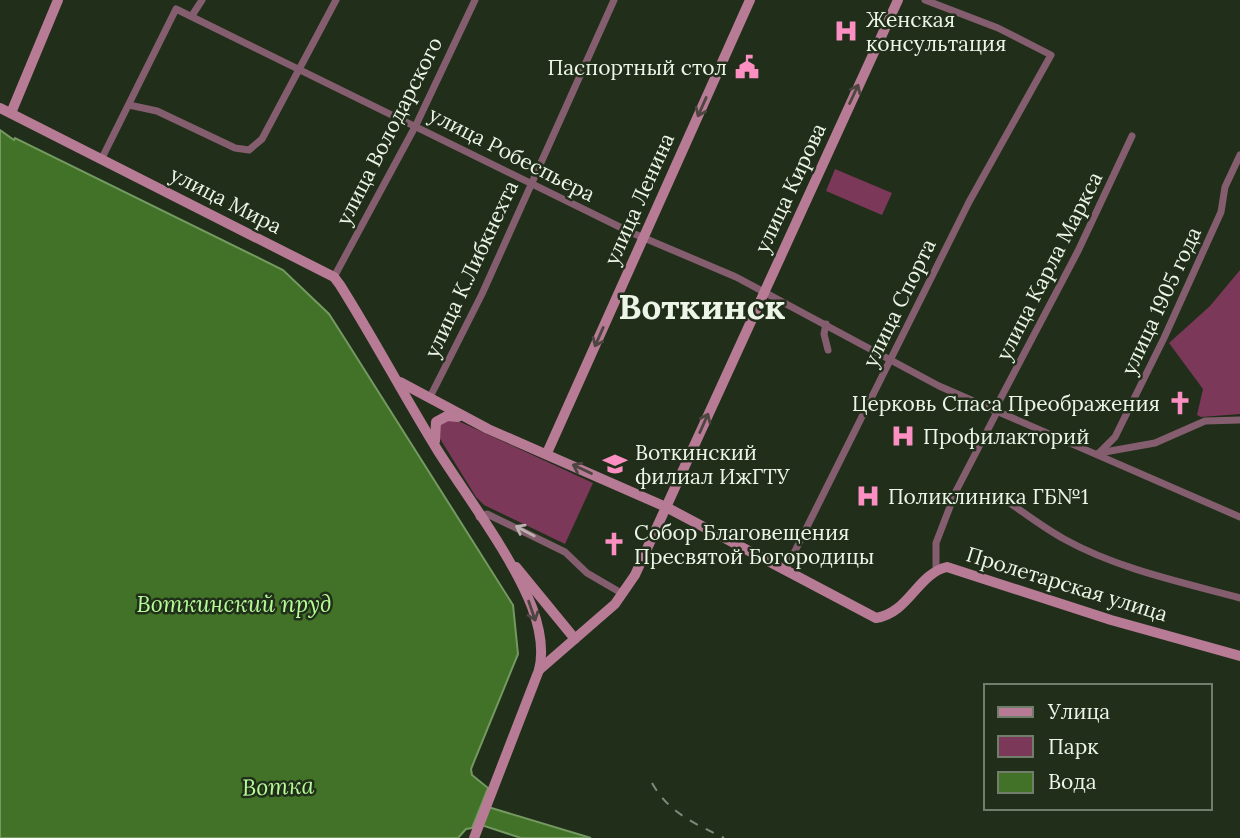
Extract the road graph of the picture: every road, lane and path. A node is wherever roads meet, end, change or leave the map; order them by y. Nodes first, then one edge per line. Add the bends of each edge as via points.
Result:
1 (58, 0) edge
2 (202, 0) edge
3 (336, 0) edge
4 (475, 0) edge
5 (614, 0) edge
6 (750, 0) edge
7 (898, 0) edge
8 (925, 0) edge
9 (193, 15) junction
10 (299, 67) junction
11 (129, 105) junction
12 (5, 111) edge
13 (416, 125) junction
14 (1132, 136) dead end
15 (1240, 155) edge
16 (102, 158) junction
17 (531, 182) junction
18 (643, 238) junction
19 (334, 277) junction
20 (763, 291) junction
21 (826, 324) junction
22 (828, 350) dead end
23 (890, 361) junction
24 (390, 373) junction
25 (429, 400) junction
26 (996, 411) junction
27 (461, 417) junction
28 (1240, 420) edge
29 (436, 447) junction
30 (547, 453) junction
31 (1098, 454) junction
32 (1001, 497) dead end
33 (666, 507) junction
34 (479, 517) junction
35 (1240, 517) edge
36 (495, 540) junction
37 (936, 569) junction
38 (785, 571) junction
39 (623, 594) junction
40 (1240, 598) edge
41 (575, 639) junction
42 (1240, 656) edge
43 (539, 670) junction
44 (474, 837) edge

1 - 12 main road
2 - 9 street
3 - 10 street
4 - 13 street, улица Володарского
5 - 17 street, улица К.Либкнехта
6 -> 18 main road, улица Ленина
20 -> 7 main road, улица Кирова
8 - 23 street, улица Спорта via 998,28 1051,55
9 - 10 street, улица Робеспьера
9 - 11 street, улица Робеспьера via 176,9
10 - 11 street via 262,139 248,150 158,111
10 - 13 street, улица Робеспьера
11 - 16 street
12 - 16 main road, улица Мира
13 - 17 street, улица Робеспьера
13 - 19 street, улица Володарского
14 - 26 street, улица Карла Маркса
15 - 31 street, улица 1905 года via 1225,187 1221,212 1164,338 1115,437
16 - 19 main road, улица Мира
17 - 18 street, улица Робеспьера
17 - 25 street, улица К.Либкнехта
18 - 20 street, улица Робеспьера
18 -> 30 main road, улица Ленина
19 - 24 main road
20 - 21 street, улица Робеспьера
33 -> 20 main road, улица Кирова
21 - 22 street
21 - 23 street, улица Робеспьера
23 - 26 street, улица Робеспьера
23 - 38 street, улица Спорта
24 - 25 main road
24 - 29 main road
25 - 27 main road
26 - 31 street, улица Робеспьера
26 - 37 street, улица Карла Маркса via 936,543
27 - 29 main road via 447,416 436,422
27 - 30 main road, Пролетарская улица
28 - 31 street via 1205,421 1155,443
29 - 34 main road
33 -> 30 main road, Пролетарская улица
31 - 35 street, улица Робеспьера
32 - 40 street via 1065,540 1162,578
33 - 38 main road, Пролетарская улица
33 - 39 main road, улица Кирова
34 - 36 main road
39 -> 34 street via 587,573 565,552 510,523 487,514
36 - 41 main road
36 -> 43 main road via 532,609 541,644
37 - 38 main road, Пролетарская улица via 900,609 876,618
37 - 42 main road, Пролетарская улица via 950,568
39 - 41 main road, улица Кирова
41 - 43 main road, улица Кирова
43 - 44 main road

